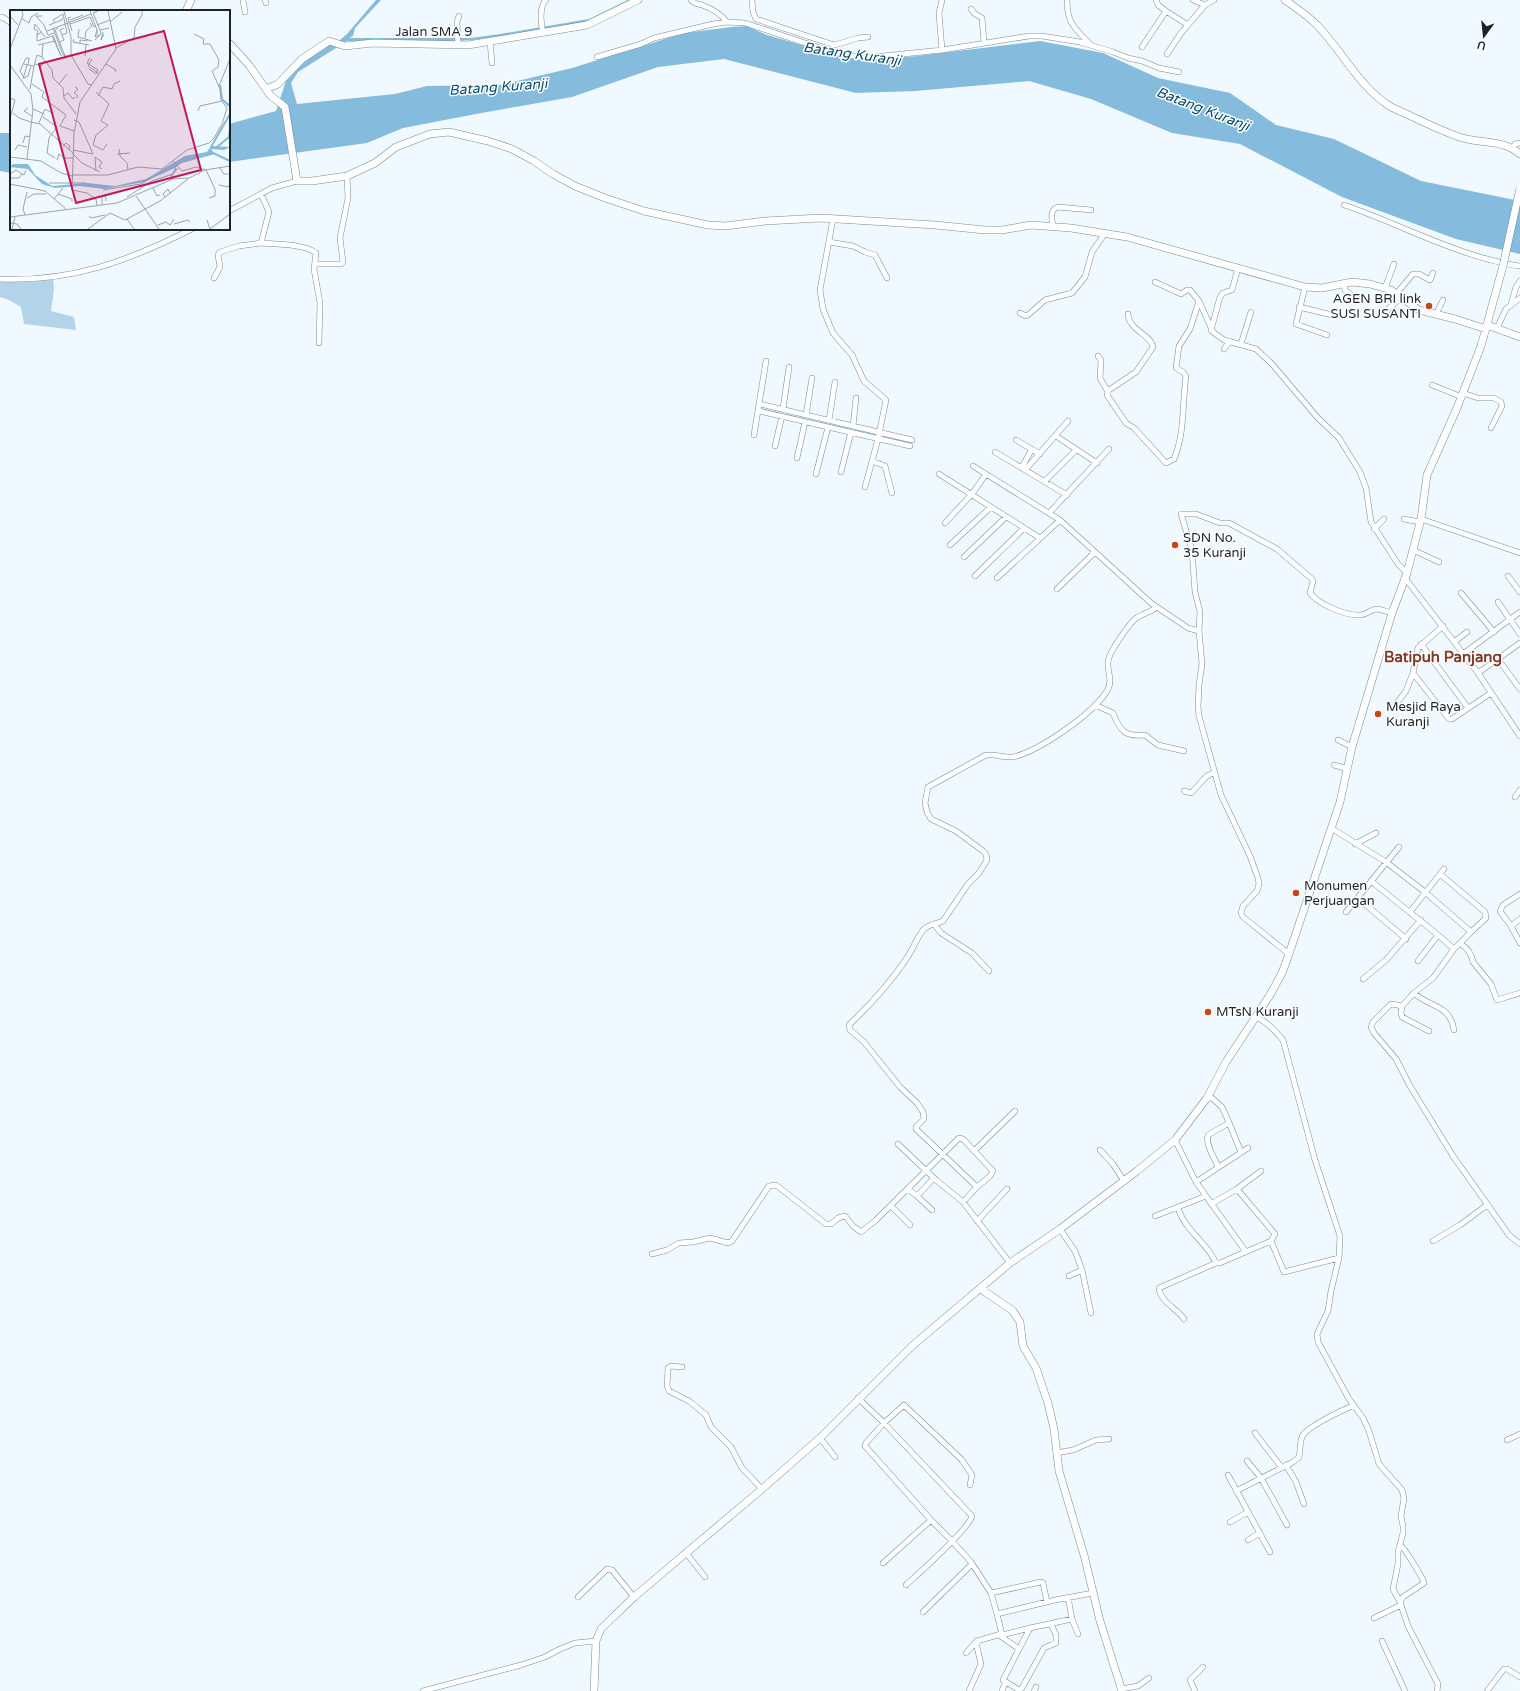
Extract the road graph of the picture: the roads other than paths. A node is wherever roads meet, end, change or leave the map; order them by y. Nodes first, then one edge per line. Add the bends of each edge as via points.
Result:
1 (191, 0) edge
2 (243, 0) edge
3 (546, 0) edge
4 (638, 0) edge
5 (691, 0) edge
6 (752, 0) edge
7 (942, 0) edge
8 (1067, 0) edge
9 (1156, 0) edge
10 (1193, 0) edge
11 (1214, 0) edge
12 (1285, 0) edge
13 (1205, 5) junction
14 (971, 9) dead end
15 (186, 10) edge
16 (1166, 11) junction
17 (245, 12) dead end
18 (459, 16) dead end
19 (0, 17) edge
20 (10, 22) edge
21 (727, 22) junction
22 (1188, 25) junction
23 (543, 30) junction
24 (868, 37) dead end
25 (458, 41) junction
26 (490, 42) junction
27 (984, 43) junction
28 (230, 44) edge
29 (1092, 45) junction
30 (1142, 47) dead end
31 (942, 50) junction
32 (1167, 54) dead end
33 (597, 56) dead end
34 (492, 63) dead end
35 (1179, 72) dead end
36 (266, 89) junction
37 (1520, 143) edge
38 (1513, 148) junction
39 (1520, 154) edge
40 (347, 176) junction
41 (297, 181) junction
42 (1520, 188) edge
43 (261, 194) junction
44 (1344, 205) dead end
45 (230, 210) edge
46 (1091, 210) dead end
47 (833, 219) junction
48 (1053, 223) junction
49 (190, 230) edge
50 (1105, 233) junction
51 (829, 242) junction
52 (261, 243) junction
53 (315, 264) junction
54 (1394, 264) dead end
55 (1520, 266) edge
56 (1238, 268) junction
57 (1433, 273) dead end
58 (214, 278) dead end
59 (887, 278) dead end
60 (0, 279) edge
61 (1520, 281) edge
62 (1155, 282) dead end
63 (1344, 284) junction
64 (1305, 287) junction
65 (1385, 288) junction
66 (1398, 296) junction
67 (1520, 298) edge
68 (1352, 300) dead end
69 (1443, 300) dead end
70 (1199, 301) junction
71 (1511, 304) junction
72 (1299, 307) junction
73 (1251, 312) dead end
74 (1020, 313) dead end
75 (1128, 314) dead end
76 (1436, 314) junction
77 (1332, 315) dead end
78 (1385, 315) dead end
79 (1486, 327) junction
80 (1497, 328) junction
81 (1211, 330) junction
82 (1327, 335) dead end
83 (1520, 337) edge
84 (1230, 341) junction
85 (319, 343) dead end
86 (1241, 344) junction
87 (1224, 349) dead end
88 (1098, 356) dead end
89 (766, 361) dead end
90 (789, 367) dead end
91 (812, 378) dead end
92 (835, 382) dead end
93 (1432, 385) dead end
94 (1108, 392) junction
95 (1462, 395) junction
96 (856, 398) dead end
97 (760, 404) junction
98 (783, 409) junction
99 (759, 411) junction
100 (806, 415) junction
101 (782, 416) junction
102 (829, 420) junction
103 (1068, 421) dead end
104 (805, 422) junction
105 (853, 426) junction
106 (828, 427) junction
107 (1491, 428) dead end
108 (851, 432) junction
109 (879, 432) junction
110 (754, 434) dead end
111 (1056, 436) junction
112 (878, 439) junction
113 (912, 440) dead end
114 (1016, 440) dead end
115 (775, 446) dead end
116 (910, 446) dead end
117 (1032, 449) junction
118 (1109, 449) dead end
119 (1076, 450) junction
120 (995, 452) dead end
121 (1040, 454) junction
122 (797, 458) dead end
123 (872, 461) junction
124 (1097, 463) junction
125 (973, 466) dead end
126 (1024, 468) junction
127 (841, 472) dead end
128 (816, 474) dead end
129 (939, 474) dead end
130 (986, 474) junction
131 (1046, 481) junction
132 (865, 487) dead end
133 (892, 493) dead end
134 (972, 494) junction
135 (1067, 495) junction
136 (991, 507) junction
137 (1049, 513) junction
138 (1006, 517) junction
139 (1384, 519) dead end
140 (1404, 519) dead end
141 (1060, 520) junction
142 (1420, 521) junction
143 (945, 524) dead end
144 (1024, 528) junction
145 (1374, 529) junction
146 (1040, 538) junction
147 (950, 545) dead end
148 (1413, 550) junction
149 (1096, 552) junction
150 (1520, 553) edge
151 (964, 557) dead end
152 (1439, 562) dead end
153 (975, 576) dead end
154 (1406, 576) junction
155 (1508, 576) dead end
156 (997, 578) dead end
157 (1057, 589) dead end
158 (1520, 592) edge
159 (1460, 593) dead end
160 (1498, 602) dead end
161 (1157, 607) junction
162 (1520, 612) edge
163 (1392, 613) junction
164 (1510, 619) junction
165 (1443, 626) junction
166 (1199, 631) junction
167 (1467, 632) dead end
168 (1494, 632) junction
169 (1520, 634) edge
170 (1454, 642) junction
171 (1421, 644) junction
172 (1520, 644) edge
173 (1463, 654) junction
174 (1498, 659) junction
175 (1413, 673) junction
176 (1478, 673) junction
177 (1520, 689) edge
178 (1491, 694) junction
179 (1396, 704) dead end
180 (1095, 705) junction
181 (1468, 708) junction
182 (1520, 736) edge
183 (1338, 740) dead end
184 (1352, 747) junction
185 (1184, 751) dead end
186 (1334, 765) dead end
187 (1348, 769) junction
188 (1215, 772) junction
189 (1520, 790) edge
190 (1184, 791) dead end
191 (1515, 797) dead end
192 (1331, 828) junction
193 (1376, 832) dead end
194 (1355, 844) junction
195 (1399, 847) dead end
196 (1386, 862) junction
197 (1371, 881) junction
198 (1425, 892) junction
199 (1520, 894) edge
200 (1358, 898) junction
201 (1346, 912) dead end
202 (1410, 912) junction
203 (1520, 919) edge
204 (1421, 920) junction
205 (934, 924) junction
206 (1510, 926) junction
207 (1471, 932) junction
208 (1438, 935) junction
209 (1406, 939) junction
210 (1520, 942) edge
211 (1461, 944) junction
212 (1454, 949) junction
213 (1289, 954) junction
214 (1418, 961) dead end
215 (989, 971) dead end
216 (1363, 979) dead end
217 (1414, 993) junction
218 (1520, 994) edge
219 (1402, 1006) junction
220 (1255, 1017) junction
221 (1454, 1030) dead end
222 (1429, 1031) dead end
223 (1207, 1098) junction
224 (1015, 1111) dead end
225 (1229, 1123) junction
226 (1175, 1140) junction
227 (898, 1144) dead end
228 (1248, 1148) dead end
229 (1100, 1150) dead end
230 (974, 1151) junction
231 (1241, 1152) junction
232 (943, 1154) junction
233 (1218, 1167) junction
234 (926, 1170) junction
235 (1261, 1171) dead end
236 (934, 1178) junction
237 (1124, 1181) junction
238 (1196, 1182) junction
239 (908, 1188) junction
240 (977, 1188) junction
241 (1237, 1188) junction
242 (1007, 1189) dead end
243 (917, 1196) junction
244 (1206, 1196) junction
245 (963, 1202) junction
246 (1211, 1204) junction
247 (1487, 1205) junction
248 (891, 1206) junction
249 (1178, 1207) junction
250 (932, 1210) dead end
251 (1155, 1216) dead end
252 (977, 1221) junction
253 (910, 1225) dead end
254 (1060, 1229) junction
255 (1272, 1241) junction
256 (1433, 1241) dead end
257 (1520, 1244) edge
258 (1246, 1252) junction
259 (652, 1254) dead end
260 (1339, 1258) junction
261 (1010, 1262) junction
262 (1216, 1262) junction
263 (1082, 1270) junction
264 (1069, 1276) dead end
265 (981, 1289) junction
266 (1092, 1313) dead end
267 (1184, 1319) dead end
268 (682, 1367) dead end
269 (858, 1398) junction
270 (1354, 1405) junction
271 (884, 1423) junction
272 (1256, 1433) dead end
273 (1520, 1434) edge
274 (820, 1438) junction
275 (1109, 1439) dead end
276 (1507, 1440) dead end
277 (1056, 1453) junction
278 (835, 1457) dead end
279 (1247, 1461) dead end
280 (1284, 1466) junction
281 (1228, 1476) dead end
282 (1261, 1478) junction
283 (970, 1485) dead end
284 (762, 1489) junction
285 (1236, 1491) junction
286 (1304, 1504) dead end
287 (1248, 1512) junction
288 (930, 1520) junction
289 (1230, 1522) dead end
290 (1287, 1525) dead end
291 (1260, 1533) junction
292 (952, 1540) junction
293 (1248, 1540) dead end
294 (1400, 1545) junction
295 (1270, 1552) dead end
296 (687, 1554) junction
297 (971, 1562) junction
298 (883, 1563) dead end
299 (705, 1577) dead end
300 (906, 1585) dead end
301 (991, 1593) junction
302 (1093, 1593) junction
303 (578, 1597) dead end
304 (634, 1597) junction
305 (1068, 1598) junction
306 (1047, 1602) junction
307 (1401, 1603) junction
308 (923, 1612) dead end
309 (997, 1614) junction
310 (1374, 1618) dead end
311 (1072, 1619) junction
312 (1051, 1624) junction
313 (1030, 1628) junction
314 (1000, 1634) junction
315 (1078, 1634) dead end
316 (977, 1641) junction
317 (1382, 1641) dead end
318 (596, 1642) junction
319 (1019, 1649) junction
320 (966, 1653) dead end
321 (1203, 1668) dead end
322 (1520, 1677) edge
323 (1150, 1678) dead end
324 (1005, 1683) junction
325 (1121, 1690) edge
326 (423, 1691) edge
327 (594, 1691) edge
328 (969, 1691) edge
329 (1002, 1691) edge
330 (1020, 1691) edge
331 (1195, 1691) edge
332 (1406, 1691) edge
333 (1437, 1691) edge
334 (1487, 1691) edge

1 - 15 street
2 - 17 street
3 - 23 street via 542,5
4 - 23 street, Jalan SMA 9 via 588,25
5 - 21 street via 722,15
6 - 24 street via 756,19 824,42 835,45
7 - 31 street via 939,13
8 - 29 street via 1069,21
9 - 16 street
10 - 13 street
11 - 13 street
12 - 38 street via 1317,25 1364,84 1391,108 1459,137
13 - 22 street
14 - 27 street via 982,18
16 - 22 street
16 - 30 street
18 - 25 street
19 - 20 street
21 - 31 street via 745,23 832,52 864,58
21 - 33 street via 654,38
22 - 32 street
23 - 26 street, Jalan SMA 9
25 - 26 street, Jalan SMA 9
25 - 36 street, Jalan SMA 9 via 339,44 329,41 302,59 281,82
26 - 34 street
27 - 29 street via 1042,36
27 - 31 street
28 - 36 street
29 - 35 street via 1159,68
36 - 41 street via 285,108
37 - 38 street via 1515,144
38 - 39 street
40 - 41 street via 312,182
40 - 47 street via 375,163 396,147 430,134 448,132 512,149 583,190 664,216 717,226 765,221
40 - 53 street via 348,198 340,238 343,262
41 - 43 street
42 - 79 street, bridge via 1503,266
43 - 45 street
43 - 52 street via 268,212
44 - 55 street via 1378,216 1448,247 1500,263
46 - 48 street via 1058,207 1052,211
47 - 48 street via 985,230
47 - 51 street
48 - 50 street
49 - 60 street via 137,255 103,267 22,280
50 - 56 street
50 - 74 street via 1092,252 1085,277 1072,294 1045,300 1027,316
51 - 59 street via 853,246 875,255
51 - 109 street via 820,290 823,309 833,333 852,356 864,381 886,400
52 - 53 street via 311,250 316,253
52 - 58 street via 220,252 220,268
53 - 85 street via 320,303
54 - 65 street
56 - 64 street
56 - 81 street via 1232,290 1220,297
57 - 66 street via 1430,280 1413,274
61 - 71 street
62 - 70 street via 1181,294 1190,290
63 - 64 street via 1322,288
63 - 65 street via 1361,282
63 - 68 street
64 - 72 street
65 - 66 street
66 - 76 street via 1419,310
66 - 78 street
67 - 71 street
69 - 76 street
70 - 81 street
70 - 94 street via 1190,329 1178,349 1176,369 1186,376 1180,446 1174,459 1169,463 1163,462 1134,428 1126,423 1108,396
71 - 80 street via 1500,318
72 - 77 street
72 - 82 street via 1297,325
73 - 86 street
75 - 94 street via 1133,327 1152,343 1153,347 1136,372
76 - 79 street
79 - 80 street
79 - 95 street
80 - 83 street
81 - 84 street
84 - 86 street
84 - 87 street
86 - 145 street via 1253,347 1261,353 1317,417 1339,438 1360,472 1366,488 1369,516
88 - 94 street via 1101,360 1100,378
89 - 97 street
90 - 98 street
91 - 100 street
92 - 102 street
93 - 95 street
95 - 107 street via 1494,398 1501,402 1502,406
95 - 142 street via 1427,475
96 - 105 street
97 - 98 street
97 - 99 street
98 - 100 street
99 - 101 street
99 - 110 street
100 - 102 street
101 - 104 street
101 - 115 street
102 - 105 street
103 - 111 street
104 - 106 street
104 - 122 street
105 - 109 street
106 - 108 street
106 - 128 street
108 - 112 street
108 - 127 street
109 - 112 street
109 - 113 street
111 - 119 street
111 - 121 street
112 - 116 street
112 - 123 street
114 - 117 street
117 - 121 street
117 - 126 street
118 - 124 street
119 - 124 street
119 - 131 street
120 - 126 street
121 - 126 street
123 - 132 street
123 - 133 street via 885,466
124 - 135 street
125 - 130 street
126 - 131 street
129 - 134 street
130 - 134 street
130 - 137 street
131 - 135 street
134 - 136 street
134 - 143 street
135 - 137 street
136 - 138 street
136 - 147 street
137 - 141 street
138 - 144 street
138 - 151 street
139 - 145 street
140 - 142 street
141 - 146 street
141 - 149 street
142 - 148 street
142 - 150 street
144 - 146 street
144 - 153 street
145 - 154 street
146 - 156 street
148 - 152 street
148 - 154 street
149 - 157 street
149 - 161 street
154 - 163 street
154 - 165 street
155 - 158 street
159 - 168 street
160 - 164 street
161 - 166 street via 1188,628
161 - 180 street via 1132,621 1119,641 1108,661 1109,688
162 - 164 street
163 - 166 street via 1376,609 1357,616 1321,603 1310,593 1312,579 1277,549 1229,524 1185,513 1181,514 1192,550 1200,612
163 - 184 street
164 - 168 street
164 - 169 street
165 - 170 street
165 - 171 street
166 - 188 street via 1202,664 1198,707
167 - 170 street
168 - 173 street
170 - 173 street
171 - 175 street
171 - 181 street
172 - 174 street
173 - 176 street
174 - 176 street
174 - 177 street
175 - 179 street via 1406,691
175 - 181 street via 1449,719
176 - 178 street
178 - 181 street
178 - 182 street
180 - 185 street via 1113,713 1118,727 1127,733 1136,737 1145,735 1158,745
180 - 205 street via 1077,721 1038,746 1012,757 986,755 928,787 925,803 931,819 956,831 986,854 987,860 944,921
183 - 184 street
184 - 187 street
186 - 187 street
187 - 192 street
188 - 190 street via 1206,776 1192,793
188 - 213 street via 1221,795 1258,878 1257,891 1243,906 1241,913
189 - 191 street
192 - 194 street
192 - 213 street
193 - 194 street
194 - 196 street
195 - 196 street
196 - 197 street
196 - 198 street
197 - 200 street
197 - 202 street
198 - 202 street
198 - 207 street
198 - 207 street via 1442,871 1485,912 1486,918
199 - 206 street via 1501,906 1500,911
200 - 201 street
200 - 209 street
202 - 204 street
203 - 206 street
204 - 208 street
204 - 209 street
205 - 215 street via 941,933 972,953
205 - 232 street via 925,928 885,987 848,1026 917,1103 924,1119 915,1128
206 - 210 street
207 - 211 street
208 - 212 street
208 - 214 street
209 - 216 street
211 - 212 street
211 - 218 street via 1466,947 1473,962 1491,984 1497,1000
212 - 217 street via 1432,978
213 - 220 street via 1282,973
217 - 219 street
217 - 221 street via 1422,1001 1443,1010 1453,1021
219 - 222 street via 1402,1017
219 - 247 street via 1390,1005 1373,1022 1372,1030 1396,1059 1447,1147
220 - 223 street via 1226,1062
220 - 260 street via 1283,1040 1315,1160 1340,1236
223 - 225 street via 1217,1102
223 - 226 street
224 - 230 street
225 - 231 street
225 - 233 street via 1208,1135 1207,1139
226 - 237 street
226 - 238 street
227 - 234 street
228 - 231 street
229 - 237 street
230 - 232 street via 963,1139 958,1138
230 - 240 street via 993,1170
231 - 233 street
232 - 234 street
232 - 240 street
233 - 238 street
234 - 236 street
234 - 239 street
235 - 241 street
236 - 243 street
236 - 245 street
237 - 254 street
238 - 244 street
239 - 243 street
239 - 248 street
240 - 245 street
241 - 246 street
241 - 255 street via 1275,1234
242 - 252 street
243 - 250 street
244 - 246 street
244 - 249 street
245 - 252 street
246 - 258 street
247 - 256 street
247 - 257 street via 1509,1235
248 - 253 street
248 - 259 street via 861,1232 845,1216 826,1224 776,1185 771,1185 732,1241 728,1243 710,1238 679,1243
249 - 251 street
249 - 262 street via 1184,1221
252 - 261 street
254 - 261 street
254 - 263 street via 1075,1251
255 - 258 street
255 - 260 street via 1284,1272
258 - 262 street via 1220,1263
260 - 270 street via 1330,1291 1328,1311 1317,1334 1318,1342
261 - 265 street
262 - 267 street via 1159,1288 1170,1306
263 - 264 street
263 - 266 street
265 - 269 street via 912,1346
265 - 277 street via 1018,1317 1023,1346 1036,1368 1048,1403
268 - 284 street via 668,1368 669,1390 689,1401 706,1415 711,1426 731,1447 742,1468
269 - 271 street
269 - 274 street
270 - 280 street via 1325,1419 1303,1435 1299,1457
270 - 294 street via 1369,1431 1379,1464 1402,1490 1403,1526
271 - 283 street via 904,1405 962,1460 972,1475
271 - 288 street via 865,1446
271 - 292 street via 972,1516
272 - 280 street
273 - 276 street
274 - 278 street
274 - 284 street
275 - 277 street via 1096,1440 1073,1450
277 - 302 street
279 - 282 street
280 - 282 street
280 - 286 street via 1296,1482
281 - 285 street
282 - 285 street
282 - 290 street
284 - 296 street
285 - 287 street
287 - 289 street
287 - 291 street
288 - 292 street
288 - 298 street
291 - 293 street
291 - 295 street
292 - 297 street
292 - 300 street
294 - 307 street via 1393,1589
294 - 307 street via 1424,1583 1403,1597
296 - 299 street
296 - 304 street
297 - 301 street
297 - 308 street via 971,1566
301 - 306 street via 1041,1582
301 - 309 street
302 - 305 street
302 - 325 street
303 - 304 street via 607,1569 612,1570
304 - 318 street via 602,1629
305 - 306 street
305 - 311 street
306 - 309 street
307 - 310 street
307 - 333 street via 1408,1626 1438,1684
309 - 314 street
311 - 312 street
311 - 315 street
312 - 313 street
312 - 330 street via 1056,1643 1044,1648
313 - 314 street
313 - 319 street
314 - 316 street
314 - 319 street
316 - 320 street
316 - 328 street via 981,1664
317 - 332 street
318 - 326 street via 575,1643 521,1665
318 - 327 street
319 - 324 street via 1003,1680
321 - 331 street via 1190,1680
322 - 334 street via 1504,1669
323 - 325 street via 1138,1686
324 - 329 street
324 - 330 street

